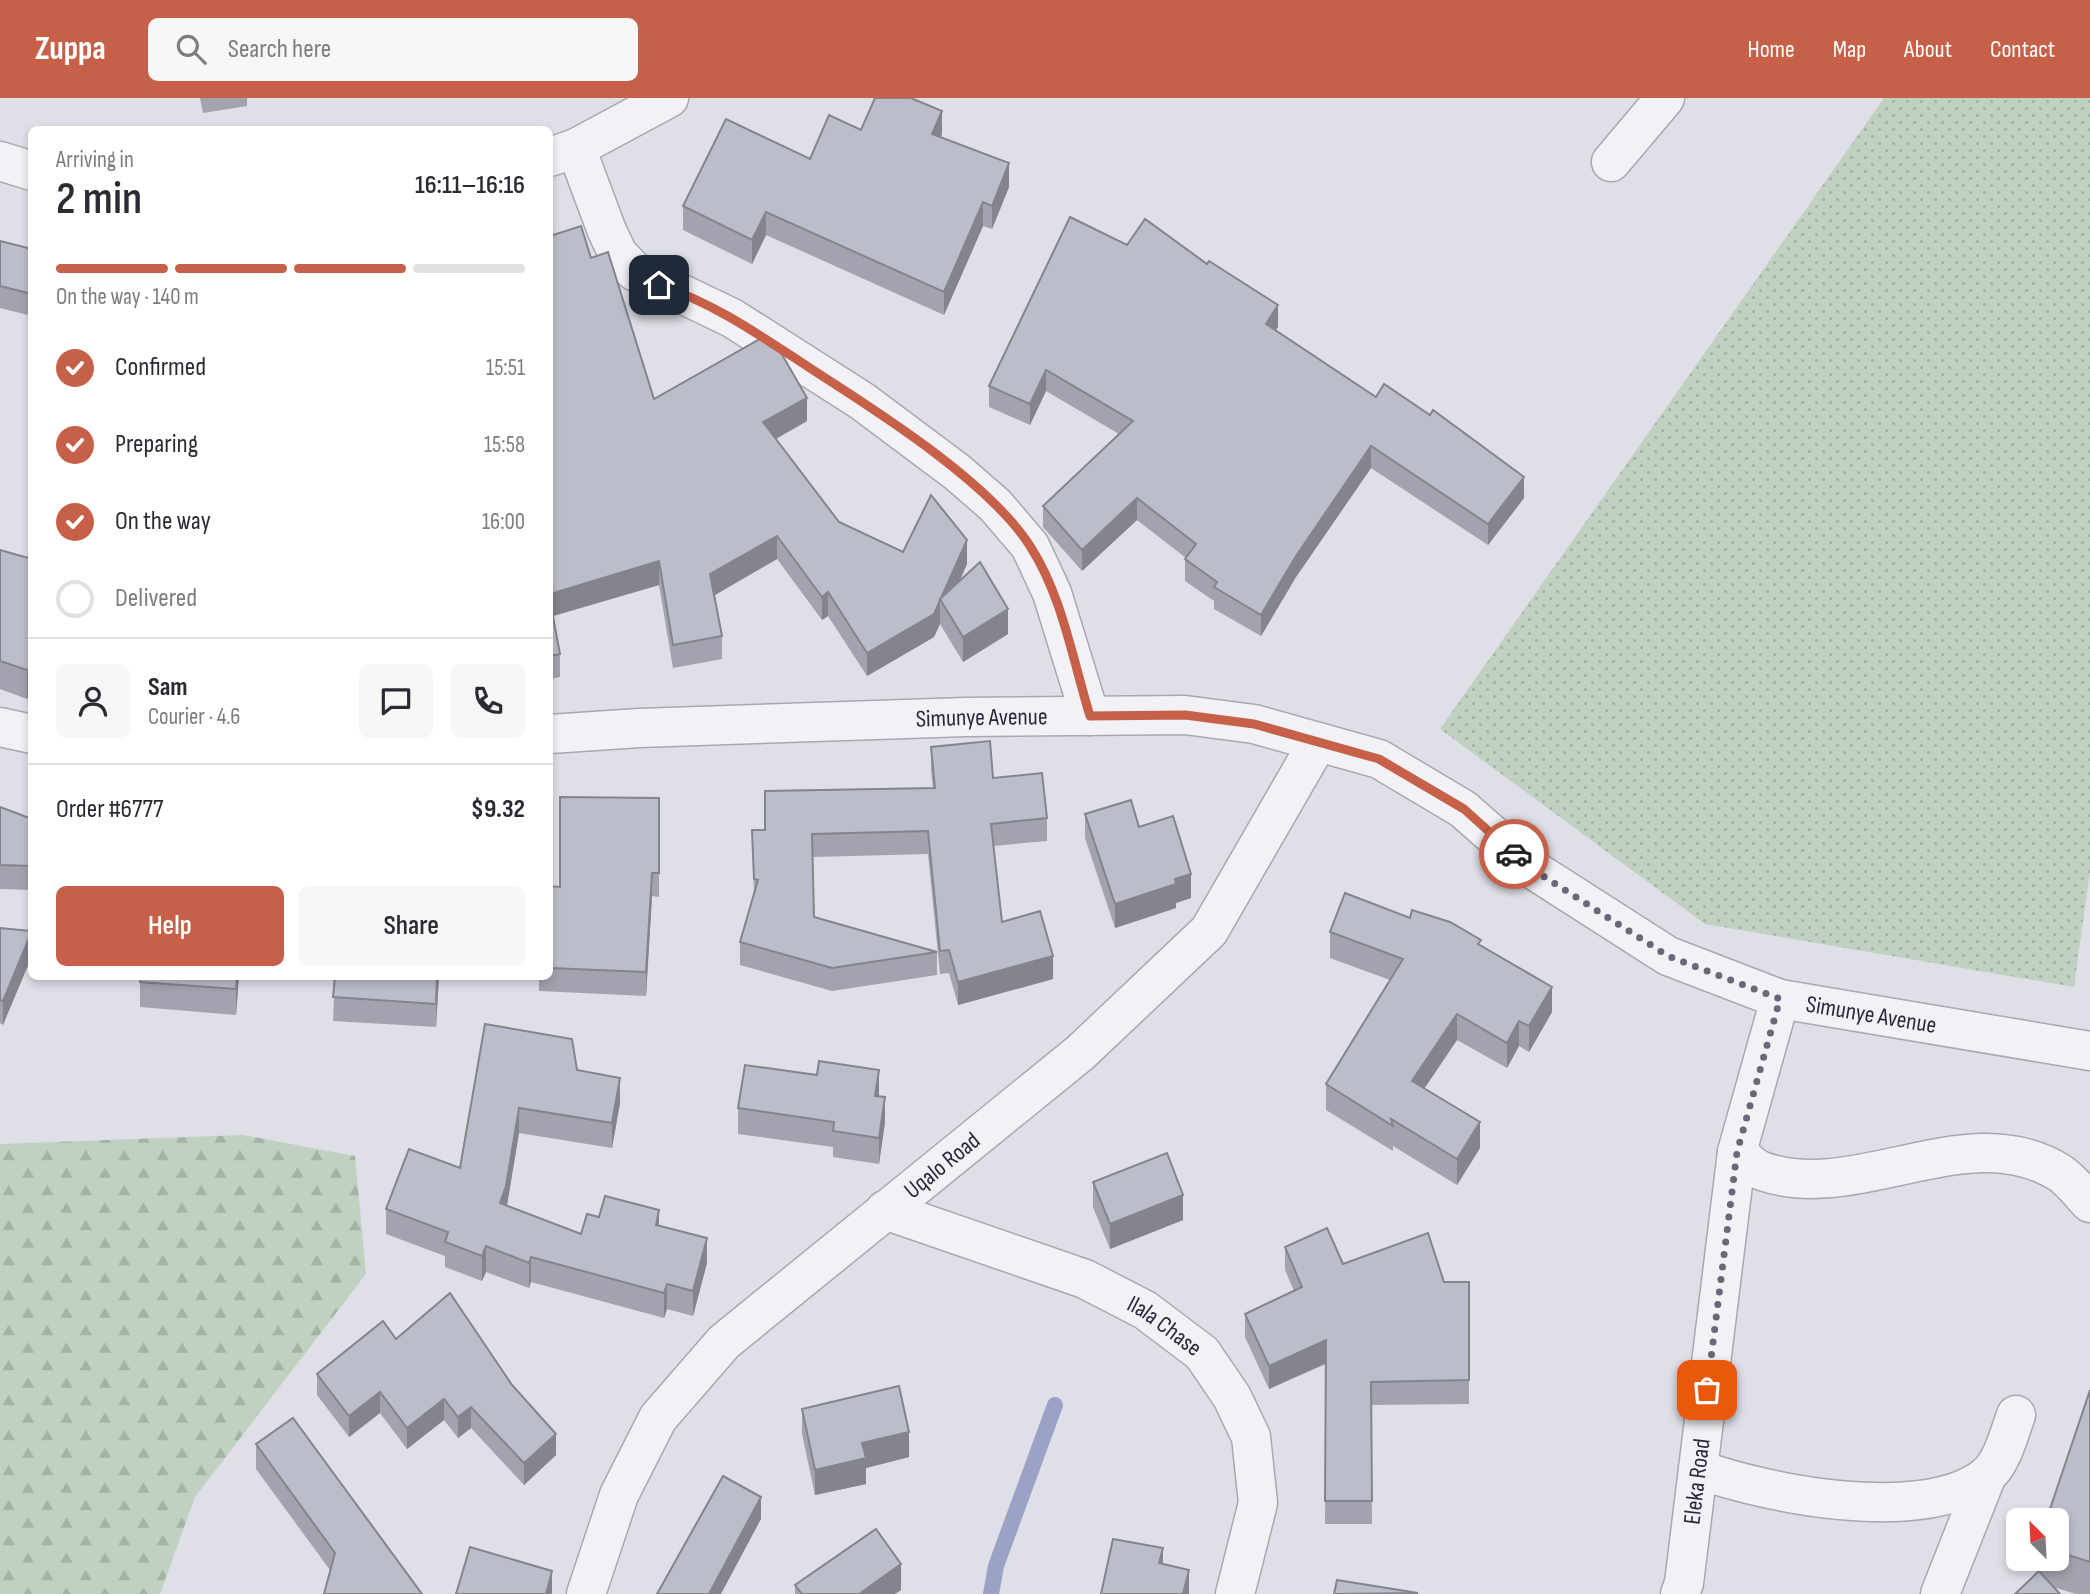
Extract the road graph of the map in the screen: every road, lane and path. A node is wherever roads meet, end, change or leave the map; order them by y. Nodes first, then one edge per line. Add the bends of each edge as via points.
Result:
1 (669, 98) edge
2 (1665, 98) edge
3 (563, 153) edge
4 (0, 161) edge
5 (1611, 162) dead end
6 (28, 171) edge
7 (1090, 716) junction
8 (0, 727) edge
9 (28, 733) edge
10 (553, 734) edge
11 (1318, 742) junction
12 (1780, 999) junction
13 (2090, 1051) edge
14 (1737, 1152) junction
15 (2090, 1203) edge
16 (885, 1210) junction
17 (2016, 1415) dead end
18 (1698, 1469) junction
19 (1987, 1475) junction
20 (586, 1594) edge
21 (1235, 1594) edge
22 (1680, 1594) edge
23 (1940, 1594) edge

1 - 3 street
2 - 5 street
3 - 7 street via 618,254 634,271 732,317 851,394 995,505 1030,546 1052,593
4 - 6 street
7 - 10 street, Simunye Avenue
7 - 11 street, Simunye Avenue via 1185,715 1254,724
8 - 9 street
11 - 12 street, Simunye Avenue via 1379,759 1464,809 1529,867 1668,956
11 - 16 street, Uqalo Road via 1209,931 1080,1053
12 - 13 street, Simunye Avenue
12 - 14 street, Eleka Road
14 - 15 street via 1759,1171 1793,1179 1845,1176 1974,1153 2020,1157 2061,1173
14 - 18 street, Eleka Road
16 - 20 street, Uqalo Road via 724,1342 658,1418 620,1495
16 - 21 street, Ilala Chase via 1085,1279 1145,1310 1202,1353 1232,1397 1251,1437 1258,1503
17 - 19 street via 2004,1449
18 - 19 street via 1794,1496 1865,1501 1928,1499 1966,1488
18 - 22 street, Eleka Road
19 - 23 street

